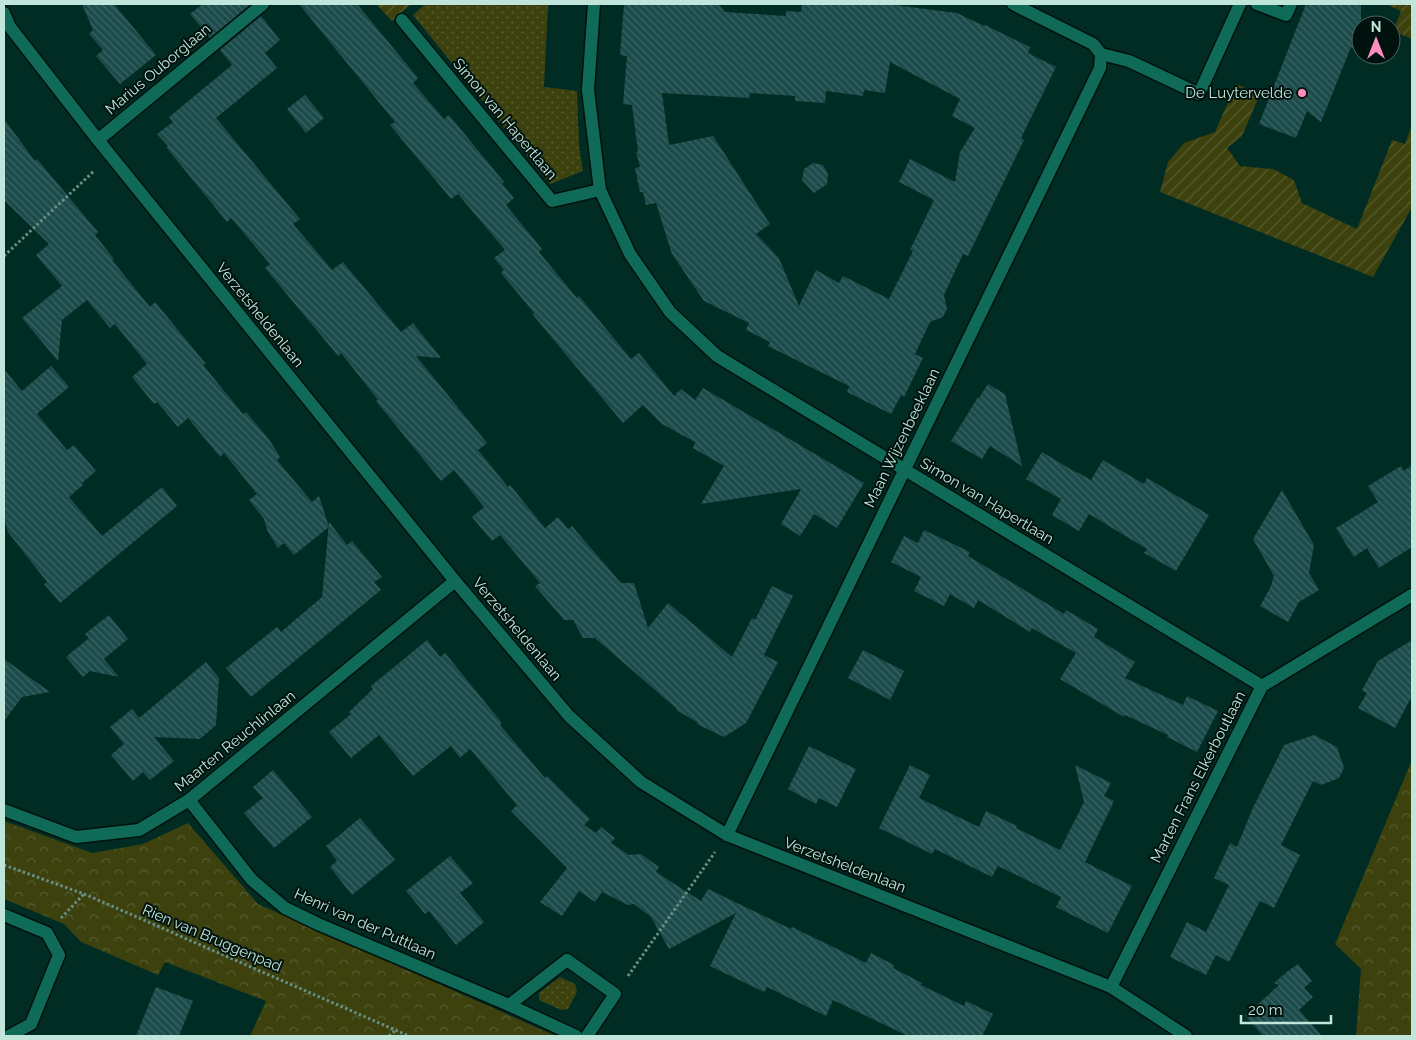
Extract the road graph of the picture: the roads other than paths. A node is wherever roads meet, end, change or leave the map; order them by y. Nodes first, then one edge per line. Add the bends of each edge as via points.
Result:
1 (263, 4) edge
2 (594, 4) edge
3 (1013, 4) edge
4 (1240, 4) edge
5 (1257, 4) edge
6 (1290, 4) edge
7 (4, 13) edge
8 (402, 20) dead end
9 (1101, 54) junction
10 (98, 140) junction
11 (600, 190) junction
12 (904, 470) junction
13 (455, 581) junction
14 (1412, 595) edge
15 (1262, 686) junction
16 (190, 800) junction
17 (4, 810) edge
18 (727, 836) junction
19 (4, 915) edge
20 (1111, 987) junction
21 (509, 1005) junction
22 (9, 1036) edge
23 (576, 1036) edge
24 (587, 1036) edge
25 (1186, 1036) edge

1 - 10 street, Marius Ouborglaan
2 - 11 street, Simon van Hapertlaan via 588,90
3 - 9 street via 1093,44
4 - 9 street via 1199,94 1129,60
5 - 6 street via 1286,15
7 - 10 street, Verzetsheldenlaan via 10,27
8 - 11 street, Simon van Hapertlaan via 552,201
9 - 12 street, Maan Wijzenbeeklaan via 1100,68
10 - 13 street, Verzetsheldenlaan
11 - 12 street, Simon van Hapertlaan via 630,254 670,312 717,356
12 - 15 street, Simon van Hapertlaan
12 - 18 street, Maan Wijzenbeeklaan
13 - 16 street, Maarten Reuchlinlaan
13 - 18 street, Verzetsheldenlaan via 569,716 641,782
14 - 15 street, Marten Frans Elkerboutlaan
15 - 20 street, Marten Frans Elkerboutlaan
16 - 17 street, Maarten Reuchlinlaan via 139,830 76,838
16 - 21 street, Henri van der Puttlaan via 252,880 285,908
18 - 20 street, Verzetsheldenlaan
19 - 22 street via 47,933 59,956 31,1024
20 - 25 street, Verzetsheldenlaan
21 - 23 street, Henri van der Puttlaan
21 - 24 street via 567,960 615,994

